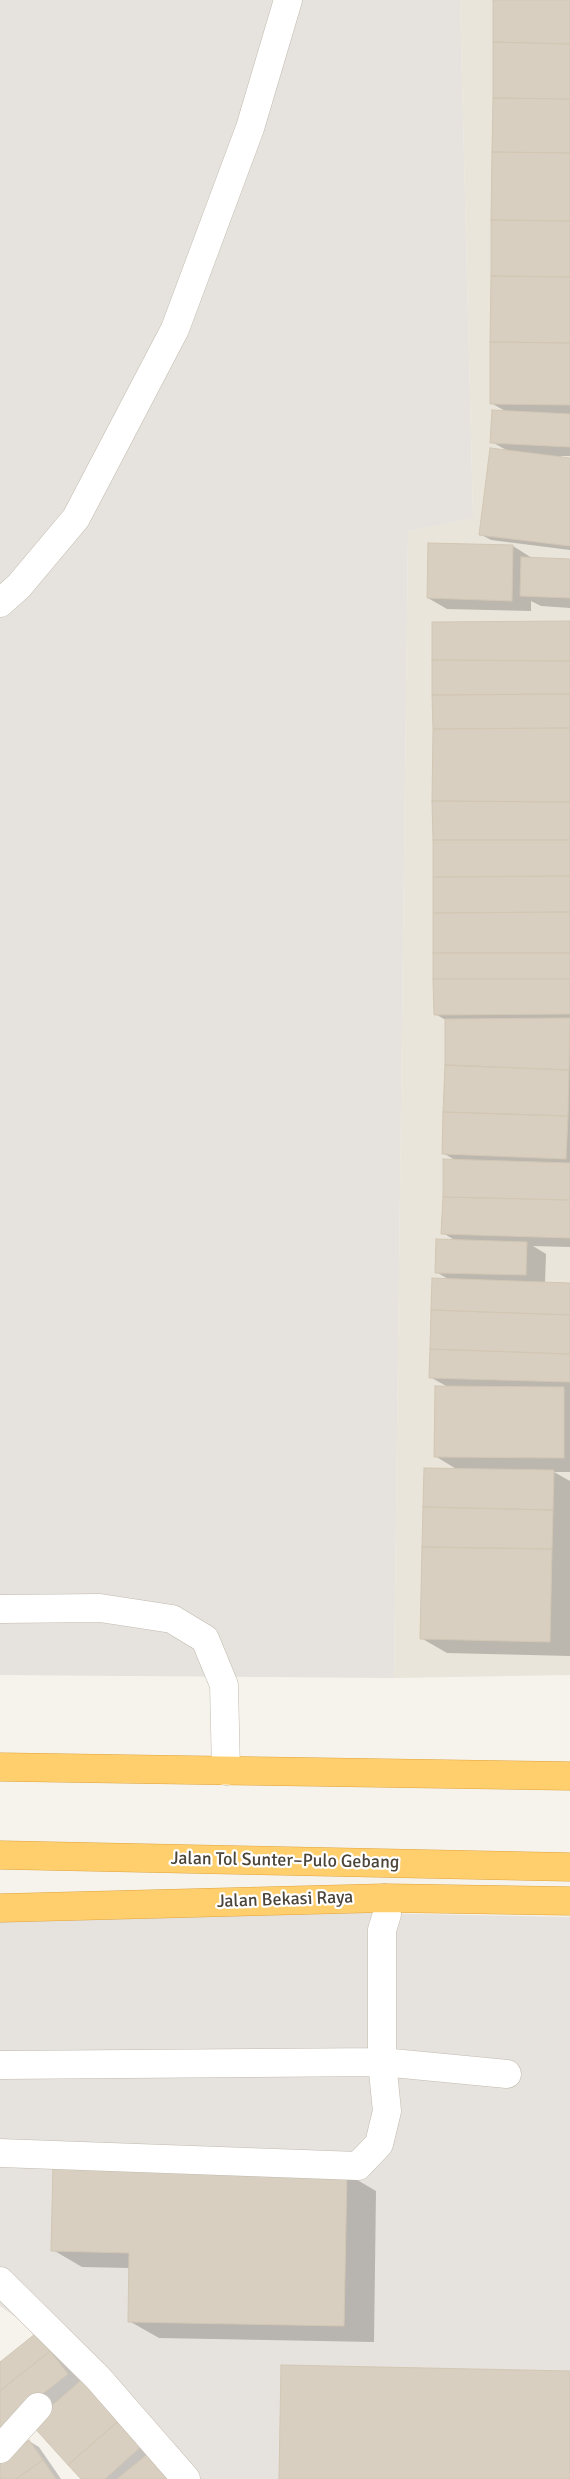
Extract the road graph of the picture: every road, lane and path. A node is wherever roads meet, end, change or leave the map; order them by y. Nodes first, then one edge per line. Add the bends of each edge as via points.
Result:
1 (288, 0) edge
2 (0, 603) edge
3 (0, 1609) edge
4 (0, 1767) edge
5 (226, 1771) junction
6 (570, 1777) edge
7 (0, 1781) edge
8 (0, 1855) edge
9 (570, 1867) edge
10 (385, 1898) junction
11 (570, 1901) edge
12 (0, 1908) edge
13 (382, 2062) junction
14 (0, 2065) edge
15 (507, 2074) dead end
16 (0, 2153) edge
17 (0, 2281) edge
18 (38, 2407) dead end
19 (0, 2450) edge
20 (186, 2479) edge

1 - 2 street via 250,128 176,329 76,518 19,586
3 - 5 street via 100,1608 163,1617 205,1639 224,1686
4 - 5 highway
5 - 6 highway
6 - 7 highway
8 - 9 highway, Jalan Tol Sunter–Pulo Gebang
10 - 11 highway, Jalan Bekasi Raya
10 - 12 highway, Jalan Bekasi Raya
10 - 13 street
13 - 14 street
13 - 15 street
13 - 16 street via 387,2111 379,2144 358,2166
17 - 20 street via 98,2378
18 - 19 street

